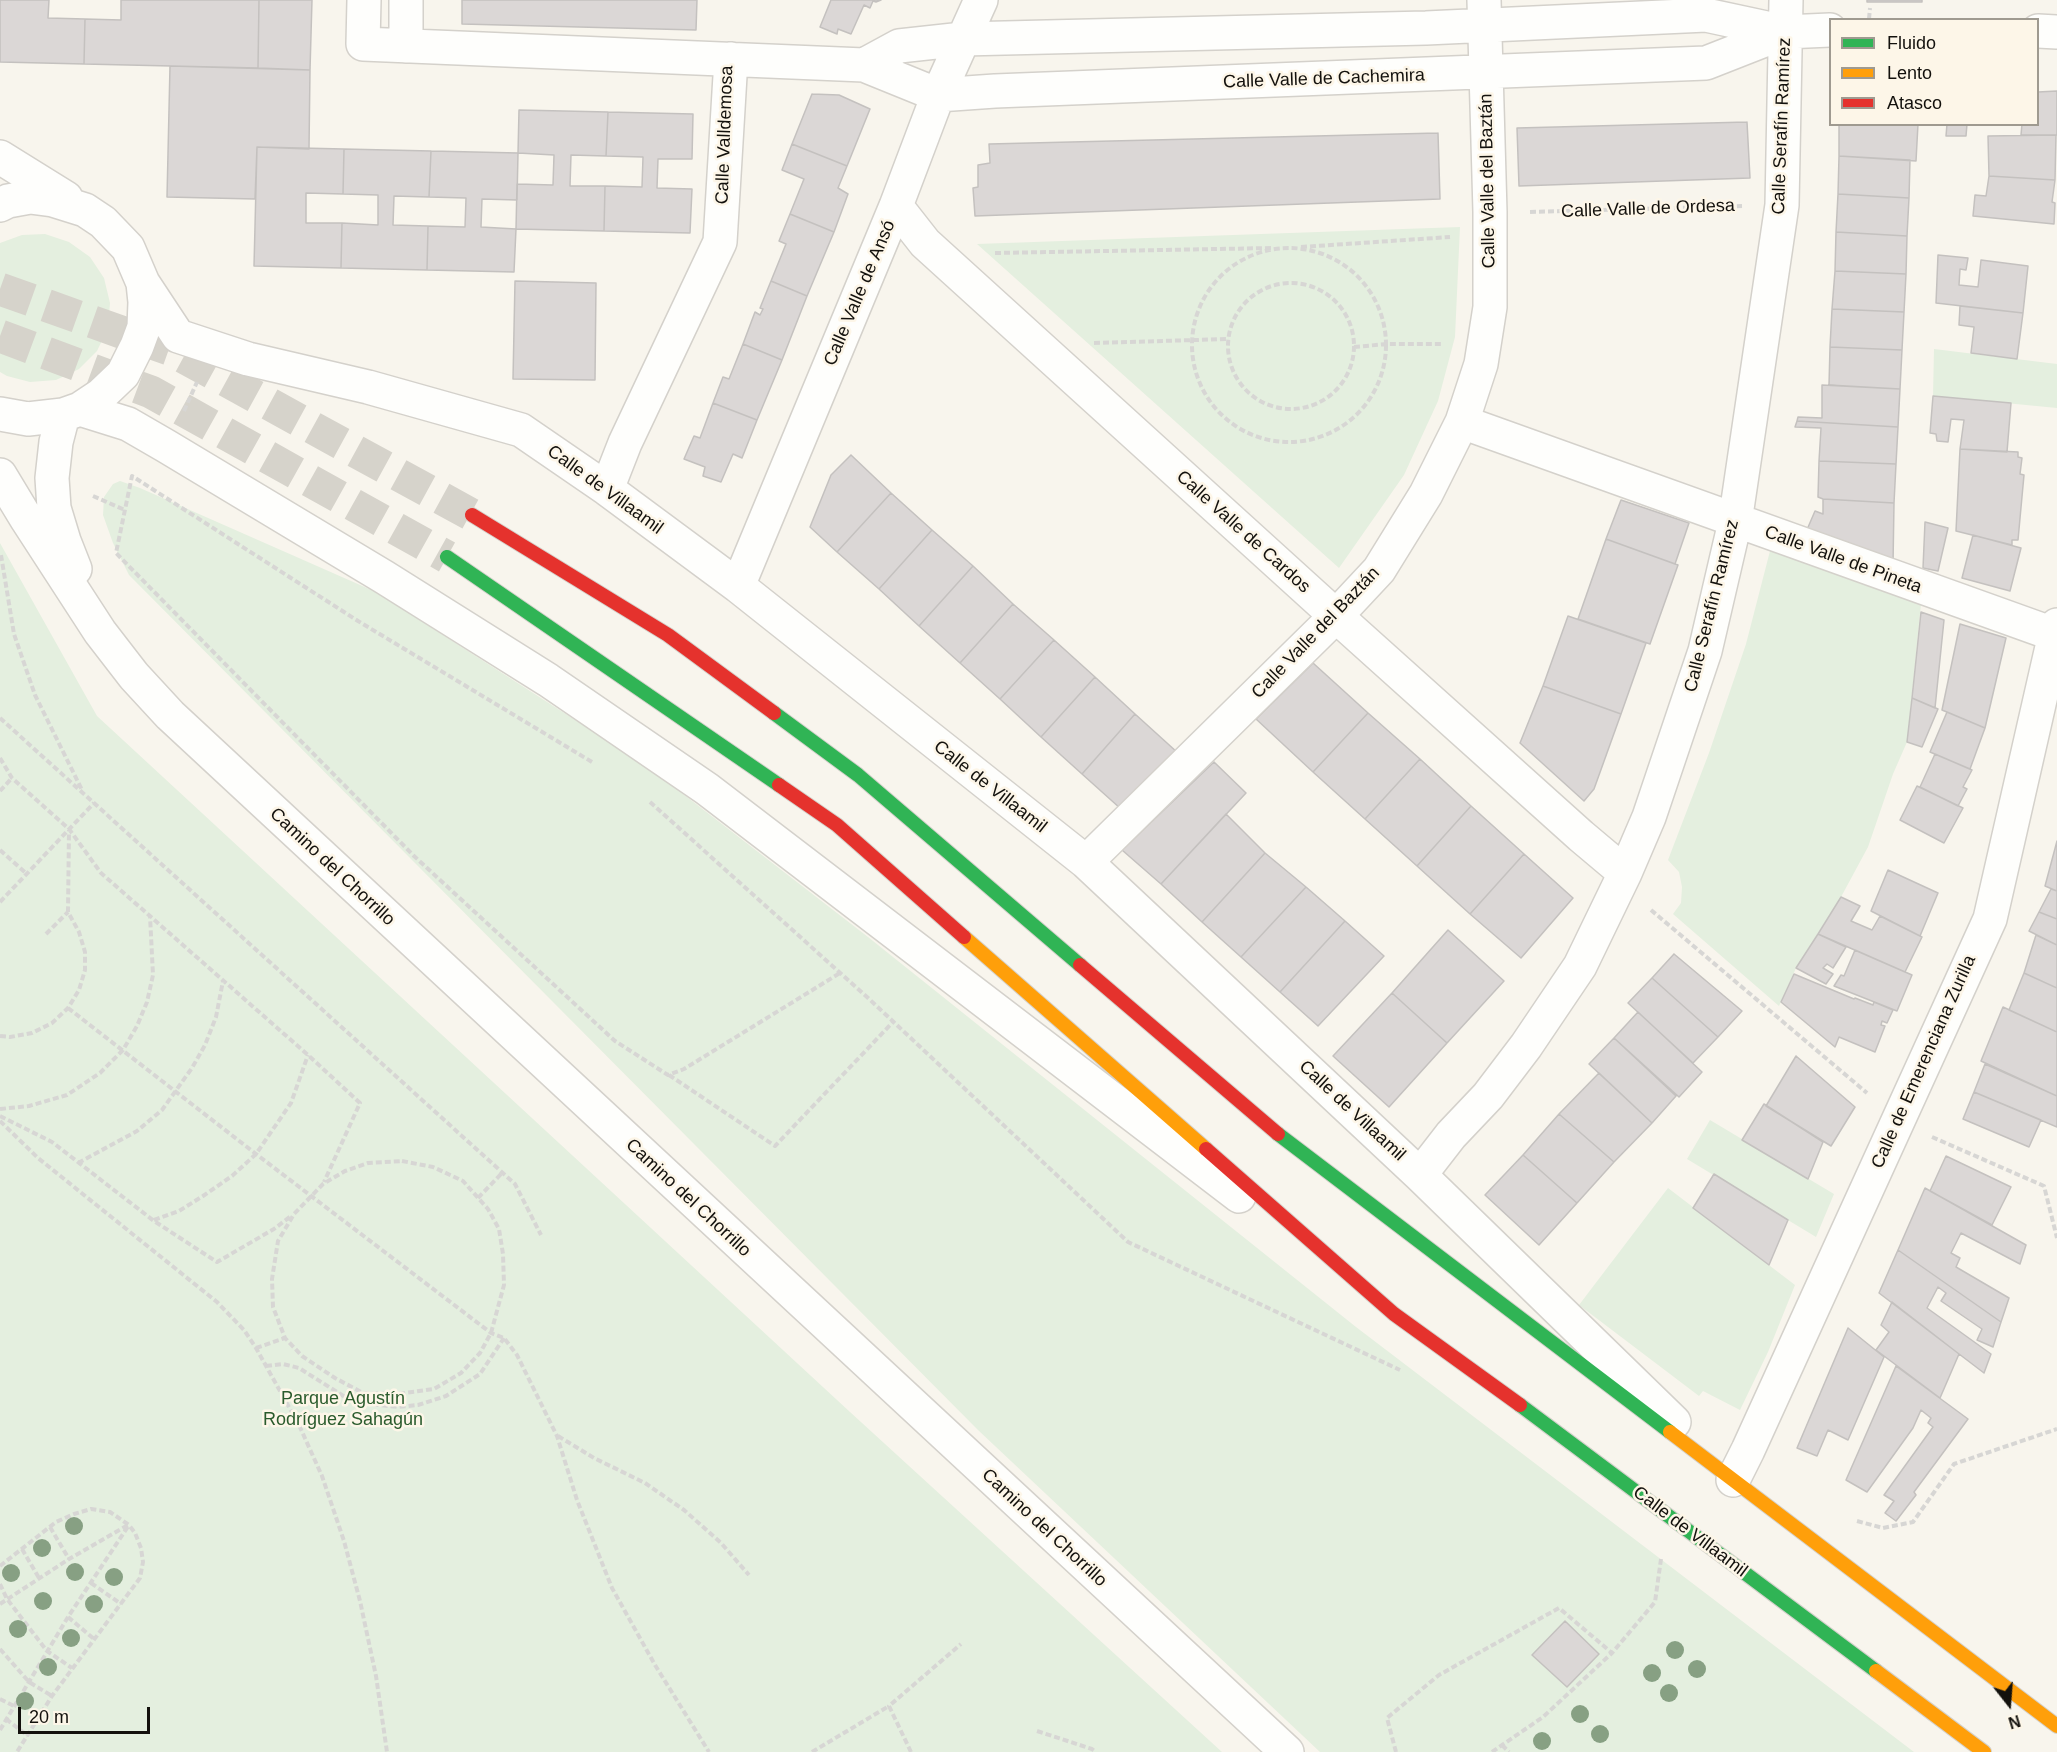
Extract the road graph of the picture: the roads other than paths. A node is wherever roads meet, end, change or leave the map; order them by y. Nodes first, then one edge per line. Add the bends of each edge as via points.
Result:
1 (364, 0) edge
2 (406, 0) edge
3 (981, 0) edge
4 (1485, 12) edge
5 (1785, 16) edge
6 (1829, 30) edge
7 (2039, 32) edge
8 (2057, 32) edge
9 (963, 39) junction
10 (406, 46) junction
11 (731, 59) junction
12 (864, 65) junction
13 (1486, 73) junction
14 (938, 95) junction
15 (0, 157) edge
16 (0, 205) edge
17 (896, 206) junction
18 (86, 210) junction
19 (143, 283) junction
20 (71, 412) junction
21 (0, 414) edge
22 (1462, 422) junction
23 (0, 475) edge
24 (607, 489) junction
25 (472, 515) tunnel mouth
26 (1735, 522) junction
27 (447, 557) tunnel mouth
28 (738, 586) junction
29 (1336, 616) junction
30 (2056, 630) edge
31 (100, 632) junction
32 (1086, 862) junction
33 (1625, 873) junction
34 (1420, 1175) junction
35 (1394, 1314) junction
36 (1729, 1478) junction
37 (2057, 1726) edge
38 (1287, 1752) edge
39 (1984, 1752) edge

1 - 10 street, Calle Valldemosa via 363,44
2 - 10 street
3 - 9 street, Calle Valle de Ansó
4 - 5 street, Calle Valle de Cachemira
4 - 9 street, Calle Valle de Cachemira via 1426,28
4 - 13 street, Calle Valle del Baztán
5 - 6 street, Calle Valle de Cachemira
5 - 13 street, Calle Valle de Cachemira via 1707,63
5 - 26 street, Calle Serafín Ramírez via 1782,205
7 - 8 street
9 - 12 street, Calle Valle de Cachemira via 899,46
9 - 14 street, Calle Valle de Ansó
10 - 11 street, Calle Valldemosa
11 - 12 street, Calle Valle de Cachemira
11 - 24 street, Calle Valldemosa via 720,242
12 - 14 street, Calle Valle de Cachemira
13 - 14 street, Calle Valle de Cachemira
13 - 22 street, Calle Valle del Baztán via 1490,308 1480,364
14 - 17 street, Calle Valle de Ansó
15 - 18 street
16 - 18 street via 30,197
17 - 28 street, Calle Valle de Ansó
17 - 29 street, Calle Valle de Cardos via 925,243
18 - 19 street via 128,248
19 - 20 street via 144,327 123,374 100,395
19 - 24 street, Calle de Villaamil via 178,336 248,359 368,387 521,430
20 - 21 street via 28,419
20 - 31 street, Camino del Chorrillo via 56,442 54,508
20 - 35 street, Calle de Villaamil via 128,424 166,446 528,668 707,789
22 - 26 street, Calle Valle de Pineta
22 - 29 street, Calle Valle del Baztán via 1426,494 1379,570
23 - 31 street, Camino del Chorrillo
24 - 28 street, Calle de Villaamil
25 - 36 main road, Calle de Villaamil via 668,635 858,775 1282,1137
26 - 30 street, Calle Valle de Pineta
26 - 33 street, Calle Serafín Ramírez via 1705,651 1649,817
27 - 35 main road, Calle de Villaamil via 837,825
28 - 32 street, Calle de Villaamil
29 - 32 street, Calle Valle del Baztán
29 - 33 street, Calle Valle de Cardos
30 - 36 street, Calle de Emerenciana Zurilla via 1990,919 1749,1450
31 - 38 street, Camino del Chorrillo via 134,675 206,750
32 - 34 street, Calle de Villaamil
33 - 34 street, Calle Serafín Ramírez via 1580,966 1526,1046
34 - 36 street, Calle de Villaamil
35 - 39 main road, Calle de Villaamil
36 - 37 main road, Calle de Villaamil

